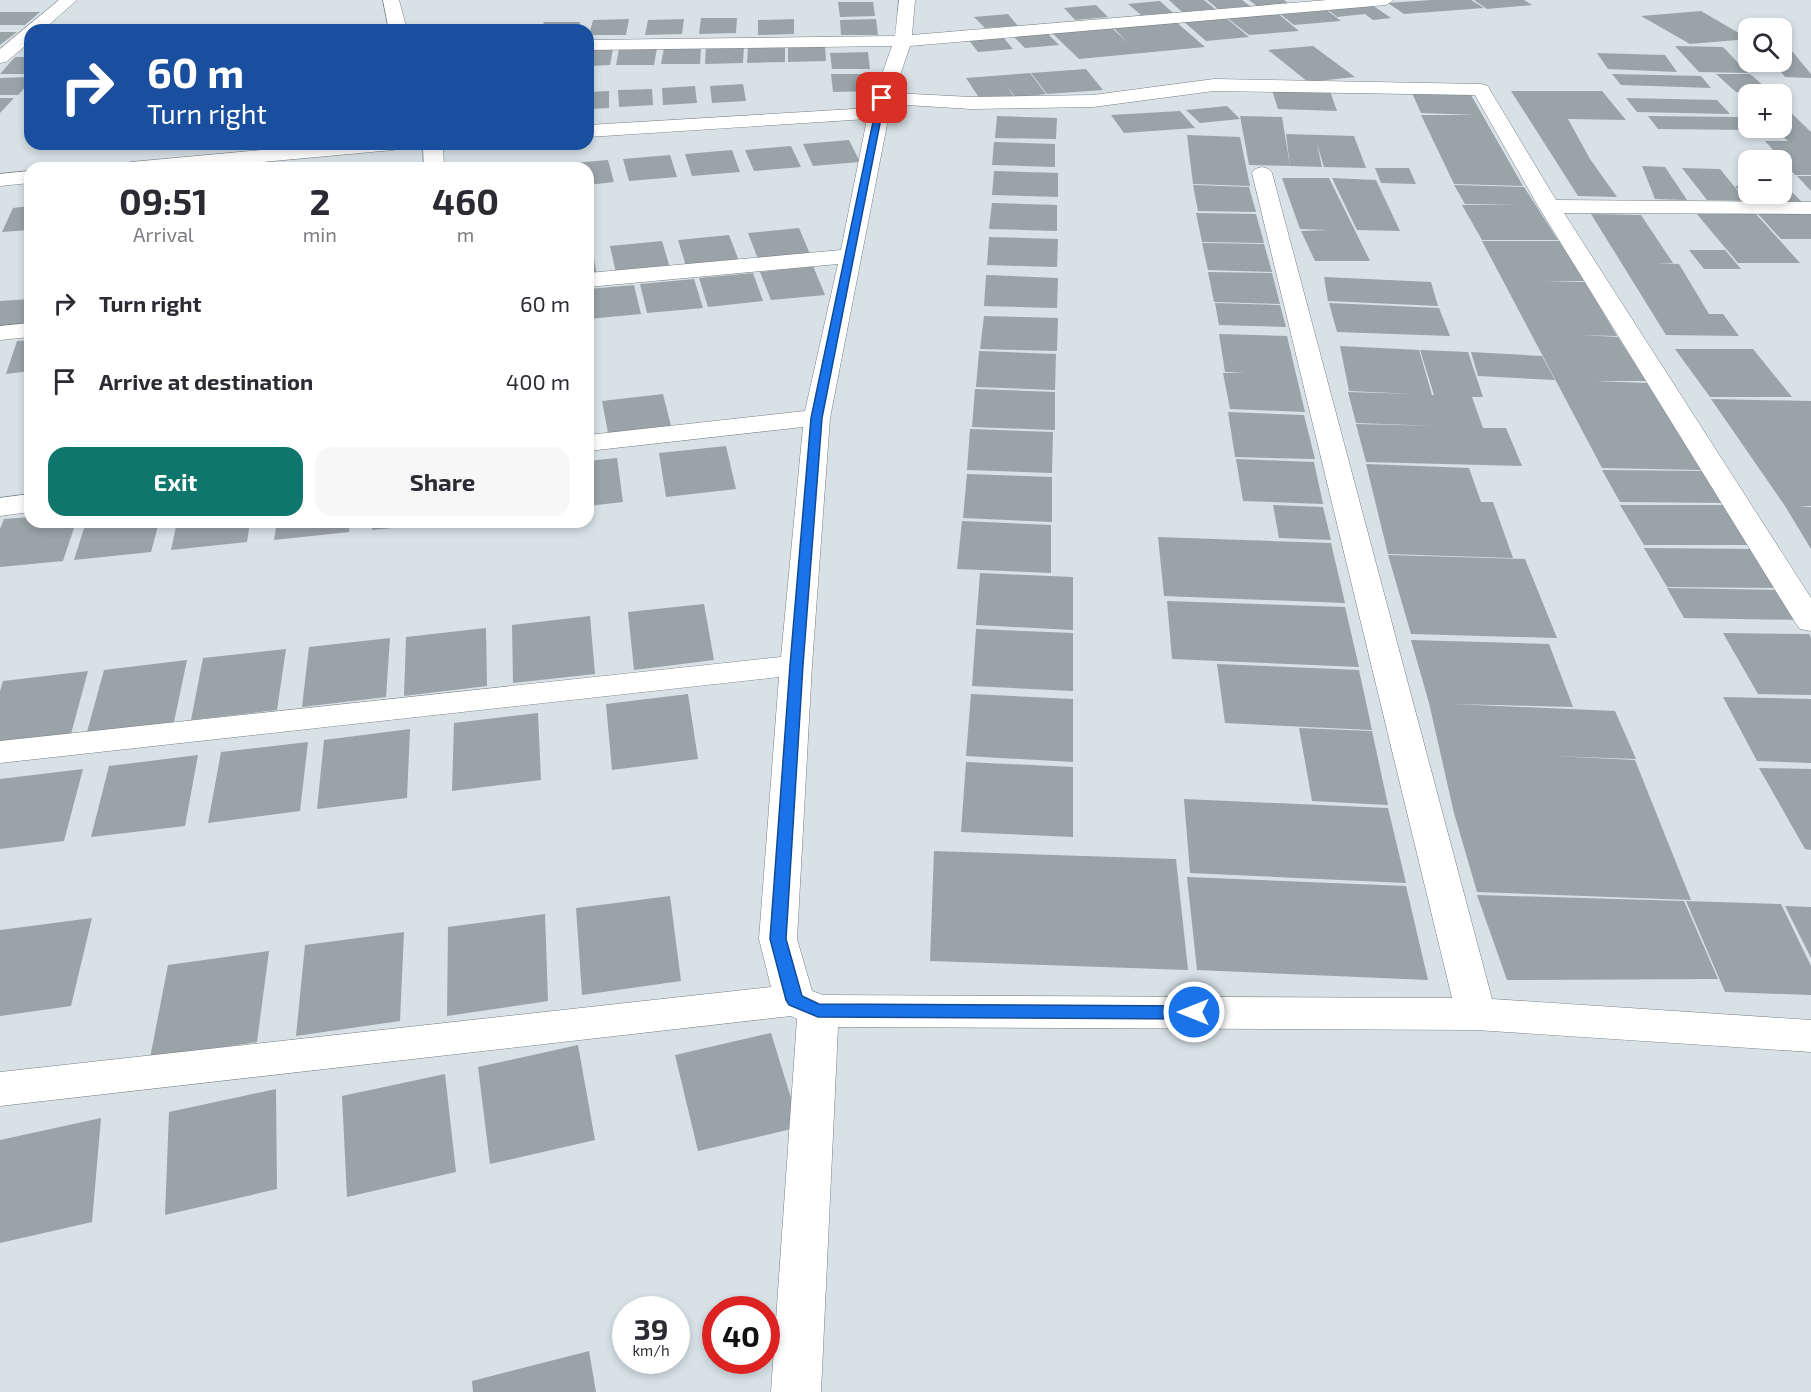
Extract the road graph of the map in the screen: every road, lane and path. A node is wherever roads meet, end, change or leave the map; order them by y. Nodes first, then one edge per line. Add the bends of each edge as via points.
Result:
1 (69, 0) edge
2 (391, 0) edge
3 (907, 0) edge
4 (1386, 0) edge
5 (40, 24) edge
6 (397, 24) edge
7 (24, 38) edge
8 (903, 41) junction
9 (594, 45) edge
10 (24, 53) edge
11 (4, 55) edge
12 (880, 106) junction
13 (594, 130) edge
14 (328, 150) edge
15 (196, 162) edge
16 (1262, 173) dead end
17 (24, 178) edge
18 (0, 180) edge
19 (1549, 206) junction
20 (1811, 208) edge
21 (851, 256) junction
22 (594, 279) edge
23 (24, 331) edge
24 (0, 333) edge
25 (817, 418) junction
26 (594, 442) edge
27 (24, 504) edge
28 (0, 507) edge
29 (1811, 622) edge
30 (796, 665) junction
31 (0, 752) edge
32 (806, 1005) junction
33 (1476, 1014) junction
34 (1811, 1036) edge
35 (0, 1089) edge
36 (796, 1392) edge

1 - 5 street
2 - 6 street
3 - 8 street
4 - 8 street
7 - 11 street
8 - 9 street
8 - 12 street
10 - 11 street
12 - 13 street
12 - 19 street via 1093,101 1214,85 1481,90
12 - 21 street
14 - 15 street
16 - 33 street
17 - 18 street
19 - 20 street
19 - 29 street
21 - 22 street
21 - 25 street
23 - 24 street
25 - 26 street
25 - 30 street
27 - 28 street
30 - 31 street
30 - 32 street via 778,939
32 - 33 street
32 - 35 street
32 - 36 street
33 - 34 street

